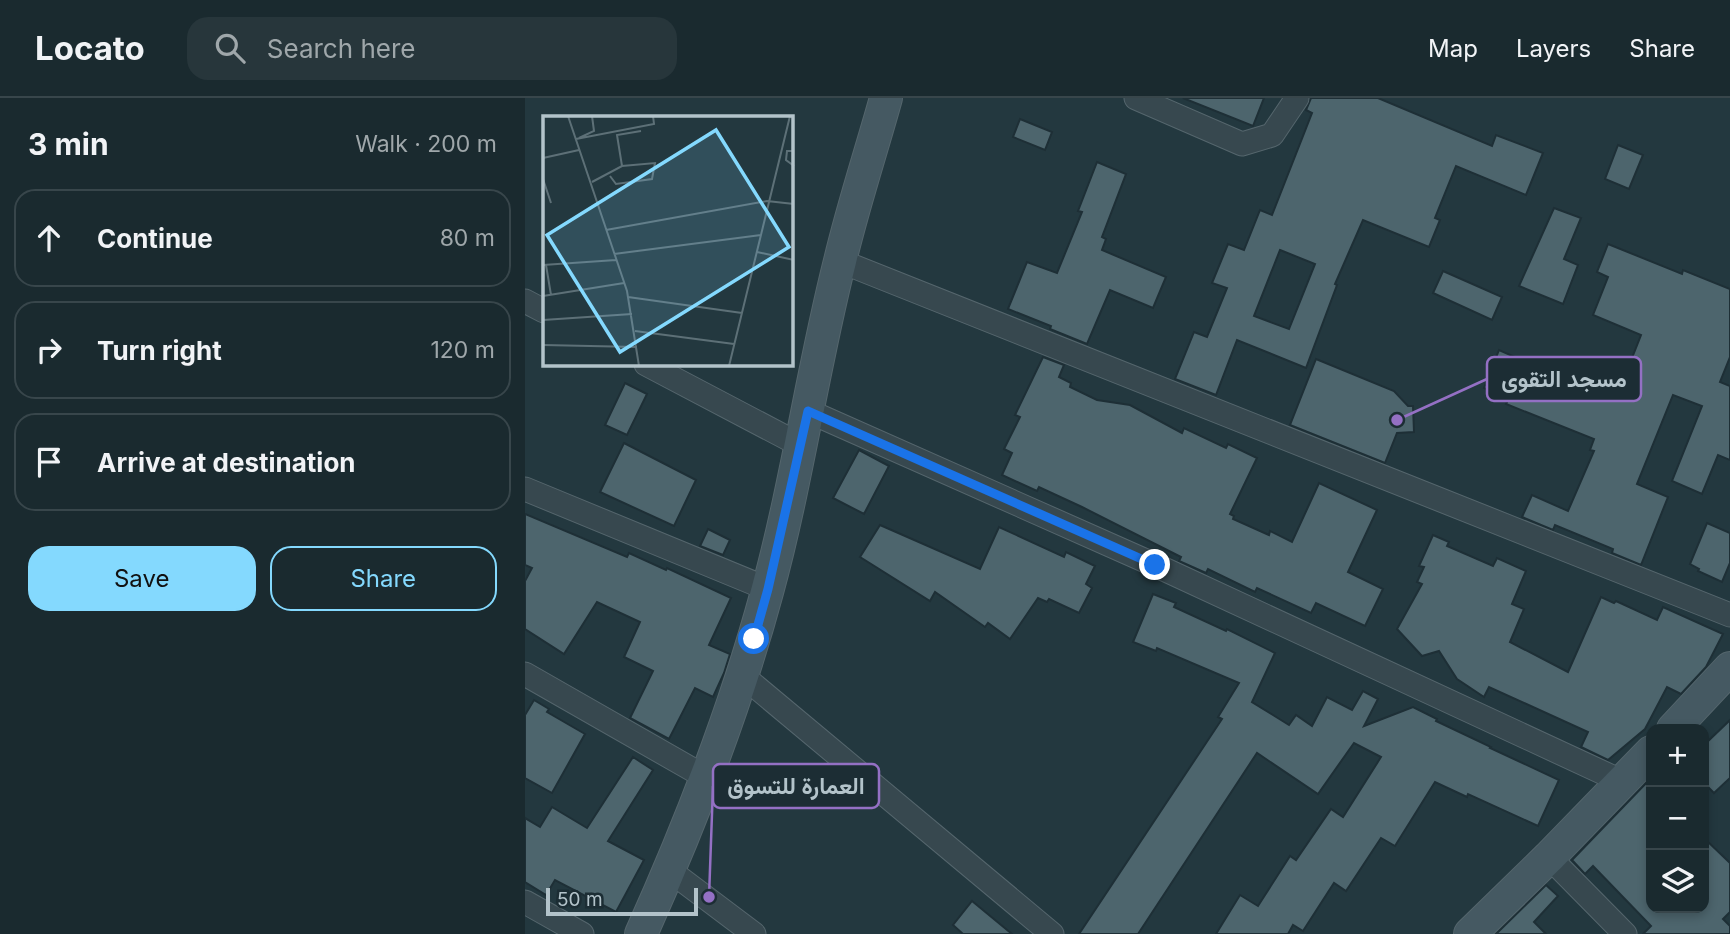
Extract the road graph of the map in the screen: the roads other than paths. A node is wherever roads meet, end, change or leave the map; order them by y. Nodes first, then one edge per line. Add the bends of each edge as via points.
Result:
1 (886, 98) edge
2 (1136, 98) edge
3 (1297, 98) edge
4 (839, 261) junction
5 (525, 301) edge
6 (543, 310) edge
7 (650, 366) edge
8 (808, 411) junction
9 (802, 446) junction
10 (525, 489) edge
11 (768, 589) junction
12 (1730, 615) edge
13 (1730, 668) edge
14 (525, 674) edge
15 (743, 676) junction
16 (1678, 724) edge
17 (1646, 757) edge
18 (707, 778) junction
19 (1623, 782) junction
20 (1549, 857) junction
21 (669, 870) junction
22 (525, 902) edge
23 (582, 934) edge
24 (641, 934) edge
25 (754, 934) edge
26 (1052, 934) edge
27 (1469, 934) edge
28 (1625, 934) edge

1 - 4 street
2 - 3 street via 1243,145 1272,135
4 - 8 street
4 - 12 street
5 - 6 street
7 - 9 street
8 - 9 street
8 - 19 street via 1155,565
9 - 11 street
10 - 11 street
11 - 15 street
13 - 16 street
14 - 18 street
15 - 18 street
15 - 26 street
17 - 19 street
18 - 21 street
19 - 20 street
20 - 27 street
20 - 28 street
21 - 24 street
21 - 25 street
22 - 23 street

